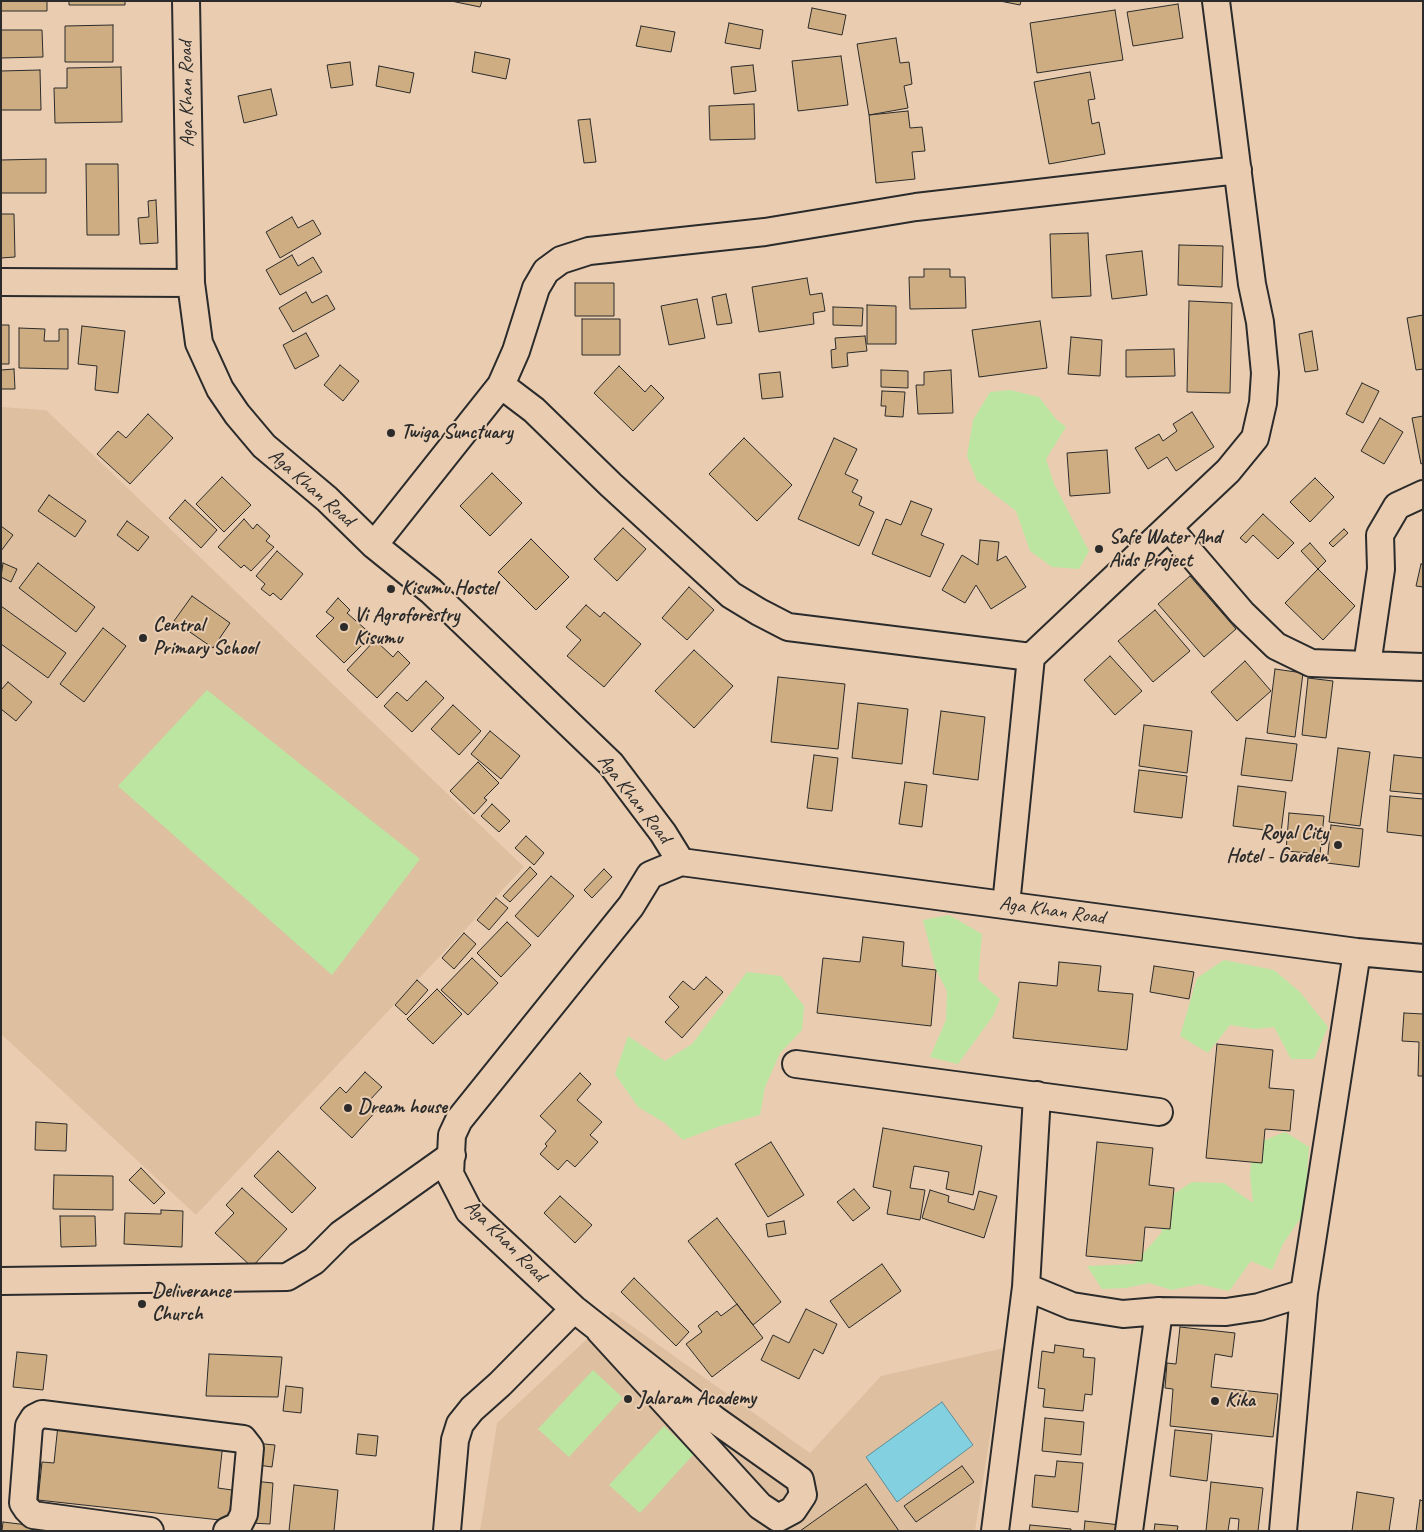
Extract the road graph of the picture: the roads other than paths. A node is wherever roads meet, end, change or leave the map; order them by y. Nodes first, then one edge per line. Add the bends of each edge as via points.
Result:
1 (186, 1) edge
2 (1216, 1) edge
3 (1238, 170) junction
4 (1, 282) edge
5 (191, 283) junction
6 (500, 385) junction
7 (1423, 494) edge
8 (1169, 528) junction
9 (374, 545) junction
10 (1030, 657) junction
11 (1368, 665) junction
12 (1423, 667) edge
13 (680, 862) junction
14 (1006, 905) junction
15 (1358, 952) junction
16 (1423, 958) edge
17 (796, 1064) dead end
18 (1037, 1095) junction
19 (1158, 1112) dead end
20 (452, 1155) junction
21 (1, 1281) edge
22 (1026, 1287) junction
23 (1304, 1293) junction
24 (574, 1309) junction
25 (1159, 1311) junction
26 (600, 1331) junction
27 (150, 1531) edge
28 (227, 1531) edge
29 (447, 1531) edge
30 (995, 1531) edge
31 (1129, 1531) edge
32 (1283, 1531) edge

1 - 5 street, Aga Khan Road
2 - 3 street
3 - 6 street via 916,207 765,232 589,251 561,260 546,271 536,288 516,352
3 - 8 street via 1260,322 1265,373 1263,403 1255,438 1228,471
4 - 5 street
5 - 9 street, Aga Khan Road via 199,343 220,389 237,414 264,446 327,499
6 - 9 street
6 - 10 street via 534,410 730,595 766,616 788,627
7 - 11 street via 1397,506 1380,535 1381,569
8 - 10 street
8 - 11 street via 1242,613 1276,646 1311,663
9 - 13 street, Aga Khan Road via 431,591 611,764 663,833
10 - 14 street
11 - 12 street
13 - 14 street, Aga Khan Road
13 - 20 street, Aga Khan Road via 650,875 631,906 459,1120 452,1135
14 - 15 street, Aga Khan Road
15 - 16 street, Aga Khan Road
15 - 23 street
17 - 18 street
18 - 19 street
18 - 22 street
20 - 21 street via 341,1234 314,1261 287,1277
20 - 24 street, Aga Khan Road via 450,1174 469,1212
22 - 25 street via 1072,1306 1100,1312
22 - 30 street
23 - 25 street via 1259,1307 1226,1312
23 - 32 street
24 - 26 street, Aga Khan Road
24 - 29 street via 460,1424 455,1440
25 - 31 street
26 - 26 street via 800,1480 803,1495 793,1510 778,1518 760,1506
27 - 28 street via 33,1515 23,1503 28,1426 34,1418 42,1414 243,1439 250,1448 244,1514 238,1526

